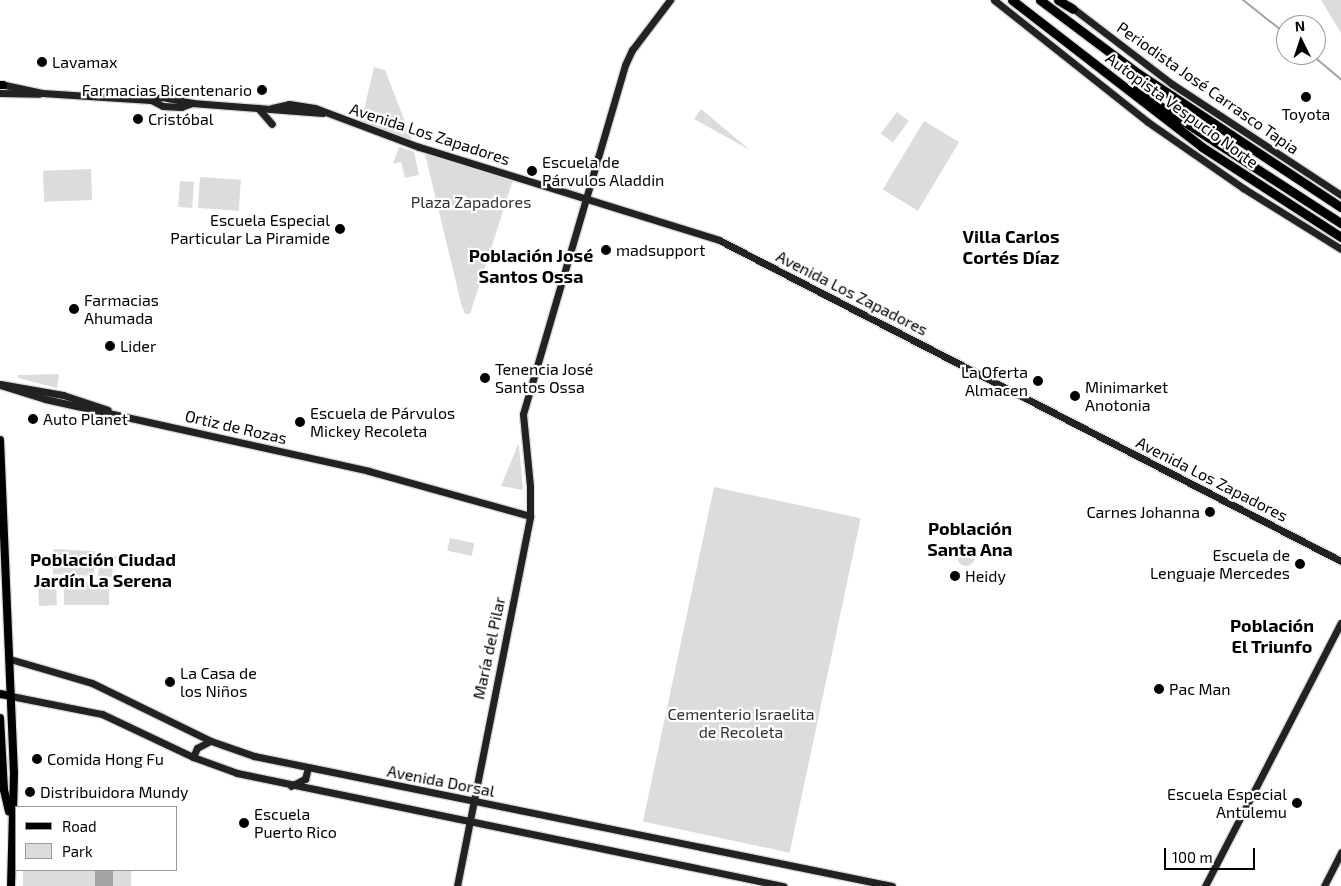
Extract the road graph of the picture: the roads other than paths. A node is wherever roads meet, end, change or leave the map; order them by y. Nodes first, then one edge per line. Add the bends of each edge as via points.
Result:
1 (670, 0) edge
2 (994, 0) edge
3 (1012, 0) edge
4 (1040, 0) edge
5 (1060, 0) edge
6 (1073, 9) joint
7 (1096, 66) junction
8 (1, 86) edge
9 (252, 107) junction
10 (272, 124) dead end
11 (1341, 195) edge
12 (586, 199) junction
13 (1341, 207) edge
14 (1341, 223) edge
15 (1341, 237) edge
16 (1341, 249) edge
17 (0, 384) edge
18 (0, 440) edge
19 (0, 466) edge
20 (530, 516) junction
21 (1341, 562) edge
22 (1341, 622) edge
23 (0, 658) edge
24 (10, 659) junction
25 (0, 694) edge
26 (11, 696) junction
27 (0, 718) edge
28 (1, 731) edge
29 (12, 741) junction
30 (211, 741) junction
31 (193, 757) junction
32 (308, 768) junction
33 (291, 786) junction
34 (472, 801) junction
35 (10, 815) junction
36 (471, 822) junction
37 (1341, 852) edge
38 (12, 869) junction
39 (11, 886) edge
40 (16, 886) edge
41 (457, 886) edge
42 (784, 886) edge
43 (892, 886) edge
44 (1205, 886) edge
45 (1324, 886) edge

1 - 12 main road via 628,57
2 - 16 main road via 1141,117 1243,188
3 - 7 highway, Autopista Vespucio Norte
4 - 13 highway, Autopista Vespucio Norte via 1139,74
5 - 6 highway
6 - 11 main road, Periodista José Carrasco Tapia via 1172,84
7 - 14 highway
7 - 15 highway, Autopista Vespucio Norte via 1226,163
8 - 9 main road, Avenida Los Zapadores via 42,93 162,98
9 - 10 main road via 263,111
9 - 12 main road, Avenida Los Zapadores via 298,105
12 - 20 main road, María del Pilar via 523,414
12 - 21 main road, Avenida Los Zapadores via 726,243
17 - 20 main road, Ortiz de Rozas via 63,395 110,411 369,471
18 - 19 main road
19 - 24 main road
20 - 34 main road, María del Pilar
22 - 44 main road
23 - 24 main road, Avenida Dorsal
24 - 26 main road
24 - 30 main road, Avenida Dorsal via 92,682
25 - 26 main road
26 - 29 main road
26 - 31 main road via 102,714
27 - 28 main road
28 - 29 main road
28 - 35 main road via 4,790
29 - 35 main road
30 - 31 main road via 201,744
30 - 32 main road, Avenida Dorsal via 254,756
31 - 33 main road via 237,774
32 - 33 main road via 305,779
32 - 34 main road, Avenida Dorsal
33 - 36 main road
34 - 36 main road, María del Pilar
34 - 43 main road, Avenida Dorsal
35 - 38 main road
36 - 41 main road, María del Pilar
36 - 42 main road
37 - 45 main road
38 - 39 main road
38 - 40 main road

